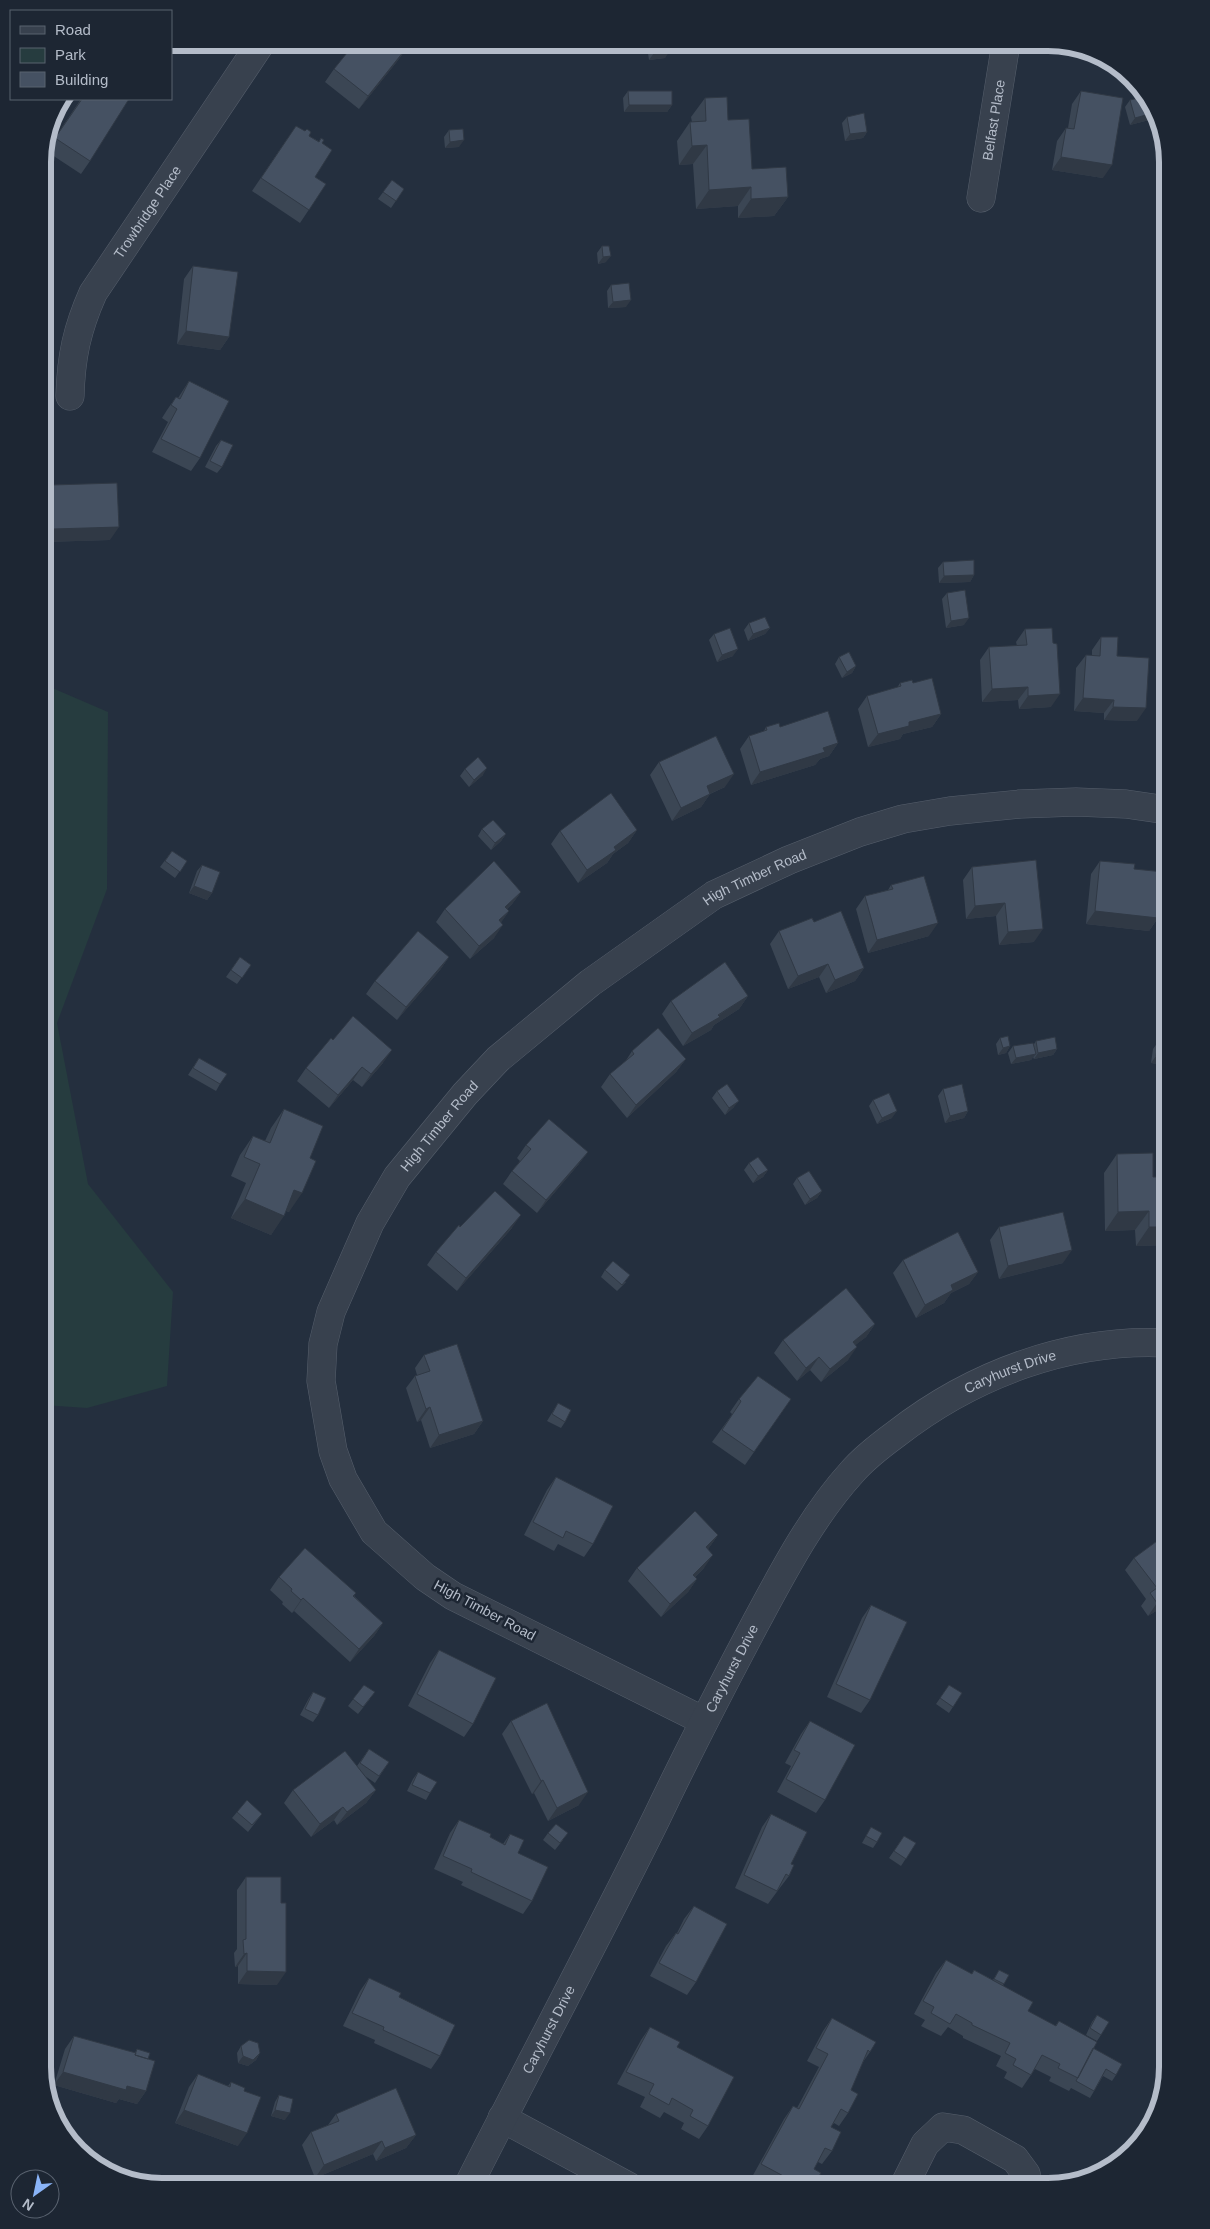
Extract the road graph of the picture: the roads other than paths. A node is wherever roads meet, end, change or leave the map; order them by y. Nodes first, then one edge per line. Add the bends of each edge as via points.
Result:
1 (255, 51) edge
2 (1005, 51) edge
3 (981, 198) dead end
4 (70, 396) dead end
5 (1159, 809) edge
6 (1159, 1343) edge
7 (704, 1721) junction
8 (502, 2118) junction
9 (472, 2178) edge
10 (613, 2178) edge
11 (908, 2178) edge
12 (1027, 2178) edge

1 - 4 street, Trowbridge Place via 93,293 76,339
2 - 3 street, Belfast Place
5 - 7 street, High Timber Road via 1076,802 1020,804 922,816 860,832 714,895 590,983 498,1059 425,1141 397,1177 370,1222 331,1312 323,1344 321,1381 333,1451 343,1478 374,1532 425,1577 453,1596
6 - 7 street, Caryhurst Drive via 1109,1345 1029,1361 938,1404 877,1449 852,1472 804,1537
7 - 8 street, Caryhurst Drive via 603,1928
8 - 9 street, Caryhurst Drive
8 - 10 street
11 - 12 street via 925,2144 943,2127 964,2130 1015,2159

